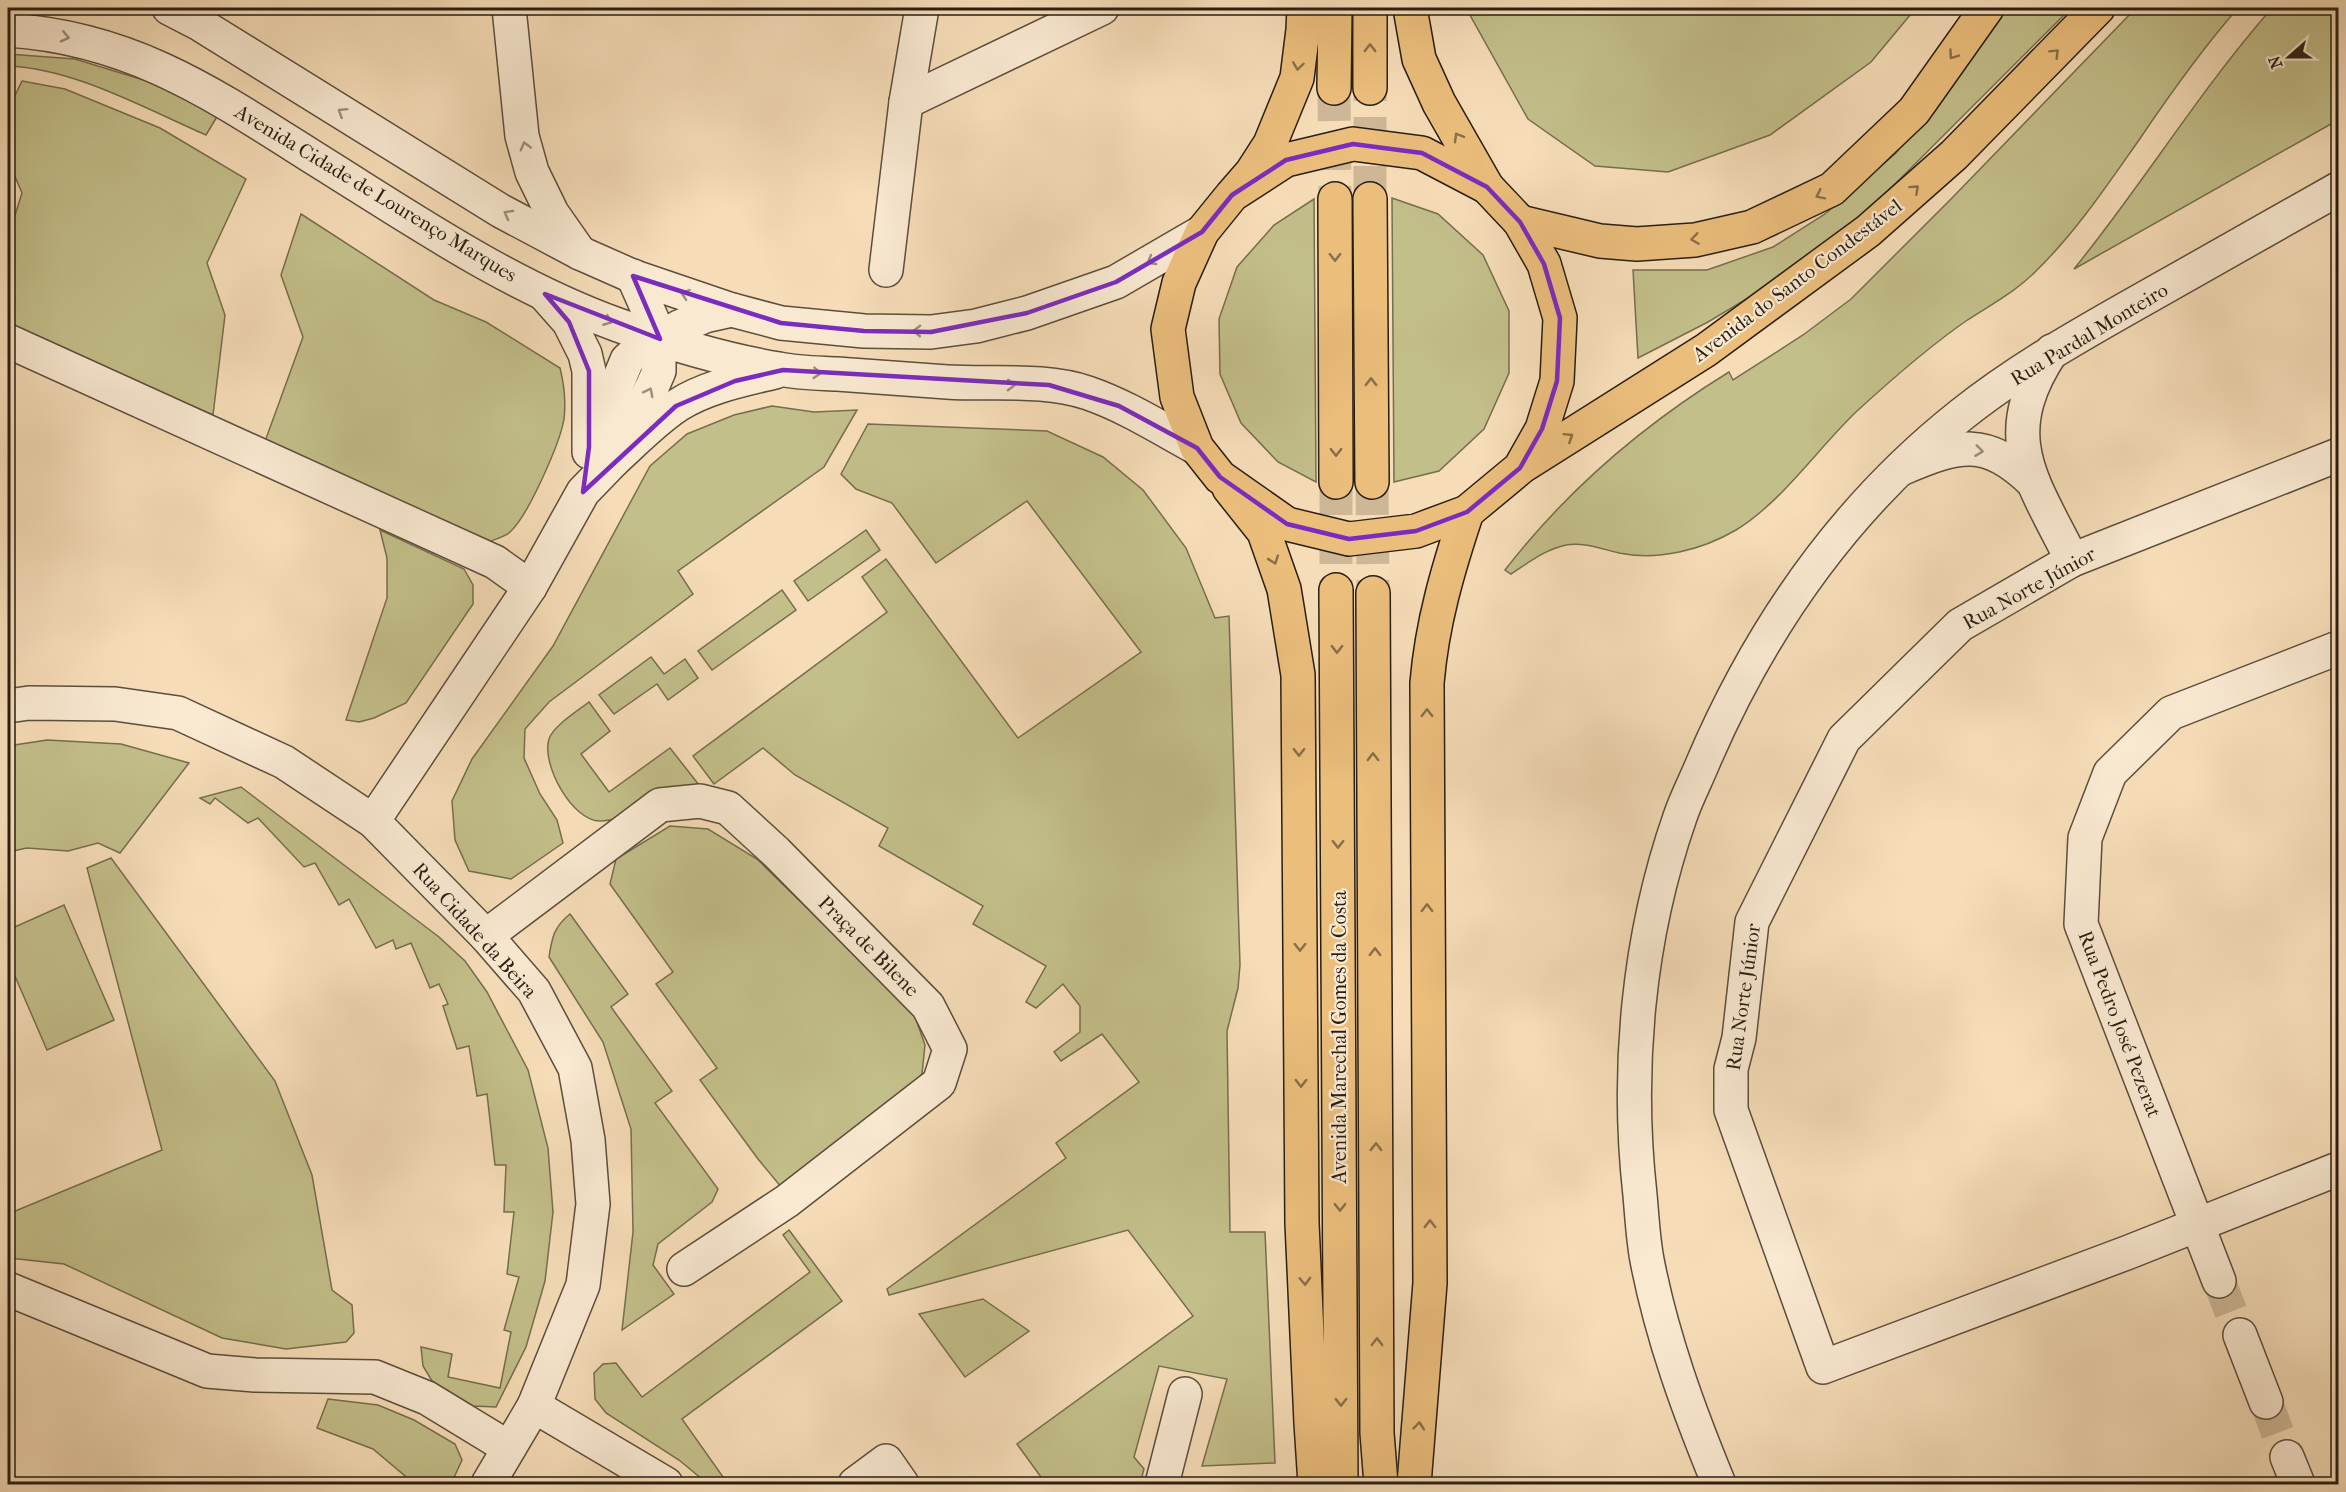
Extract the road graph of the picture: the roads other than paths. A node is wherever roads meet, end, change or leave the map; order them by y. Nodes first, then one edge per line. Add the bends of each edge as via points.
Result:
1 (169, 8) edge
2 (509, 8) edge
3 (922, 8) edge
4 (1102, 8) edge
5 (1304, 8) edge
6 (1335, 8) edge
7 (1370, 8) edge
8 (1410, 8) edge
9 (1987, 8) edge
10 (2098, 8) edge
11 (8, 30) edge
12 (1334, 88) tunnel mouth
13 (1370, 88) tunnel mouth
14 (906, 102) junction
15 (1487, 187) junction
16 (2338, 189) edge
17 (1232, 195) junction
18 (1335, 199) tunnel mouth
19 (1370, 199) tunnel mouth
20 (1520, 222) junction
21 (1202, 232) junction
22 (580, 253) junction
23 (886, 270) dead end
24 (633, 276) junction
25 (545, 294) junction
26 (732, 310) junction
27 (656, 338) junction
28 (8, 341) edge
29 (2052, 351) junction
30 (783, 370) junction
31 (1197, 448) junction
32 (601, 454) junction
33 (2338, 455) edge
34 (1520, 468) junction
35 (1903, 468) junction
36 (1220, 477) junction
37 (1336, 482) tunnel mouth
38 (1372, 482) tunnel mouth
39 (2033, 482) junction
40 (1467, 512) junction
41 (2072, 560) junction
42 (530, 587) junction
43 (1336, 590) tunnel mouth
44 (1372, 593) tunnel mouth
45 (2338, 648) edge
46 (8, 706) edge
47 (373, 821) junction
48 (486, 936) junction
49 (2338, 1168) edge
50 (2198, 1225) junction
51 (684, 1269) dead end
52 (2219, 1281) tunnel mouth
53 (8, 1289) edge
54 (2240, 1335) tunnel mouth
55 (1185, 1394) dead end
56 (2266, 1402) tunnel mouth
57 (534, 1406) junction
58 (509, 1448) junction
59 (488, 1485) edge
60 (666, 1485) edge
61 (855, 1485) edge
62 (902, 1485) edge
63 (1162, 1485) edge
64 (1316, 1485) edge
65 (1341, 1485) edge
66 (1381, 1485) edge
67 (1414, 1485) edge
68 (1719, 1485) edge

22 -> 1 street via 501,211
22 -> 2 street via 552,213 532,172 522,136
3 - 14 street
4 - 14 street
5 -> 17 main road via 1297,78 1289,101 1270,144
6 - 12 main road
13 -> 7 main road
15 -> 8 main road via 1439,104 1419,59
9 -> 20 main road via 1914,111 1832,189 1752,227 1695,240 1637,243 1600,240
34 -> 10 main road, Avenida do Santo Condestável via 1706,350 1868,231 1954,155
11 -> 25 street, Avenida Cidade de Lourenço Marques via 45,33 103,46 210,92 455,246
14 - 23 street
15 - 17 main road via 1422,153 1353,144 1286,160
15 - 20 main road
16 - 29 street, Rua Pardal Monteiro
17 - 21 main road
18 -> 37 main road
38 -> 19 main road
20 - 34 main road via 1544,264 1560,318 1557,381 1542,429
21 -> 26 street via 1116,282 1028,313 976,326 931,332 864,331 781,323
21 - 31 main road via 1179,283 1168,329 1177,397
22 - 24 street
26 -> 24 street
24 - 27 street
25 -> 27 street, Avenida Cidade de Lourenço Marques
25 - 32 street via 569,322 585,354
26 - 27 street via 705,316
27 - 30 street, Avenida Cidade de Lourenço Marques via 719,357
27 - 32 street via 659,371
28 - 42 street via 495,562
29 - 35 street, Rua Pardal Monteiro via 1962,415
29 - 39 street via 2036,375 2025,405 2022,438
30 -> 31 street, Avenida Cidade de Lourenço Marques via 977,384 1049,385 1086,392 1119,406
30 - 32 street via 735,381 690,399
31 - 36 main road
32 - 42 street
33 - 41 street, Rua Norte Júnior
34 - 40 main road
35 -> 39 street via 1958,448 1994,453 2016,465
35 - 68 street, Rua Pardal Monteiro via 1837,537 1786,606 1737,689 1680,817 1646,954 1634,1060 1635,1147 1647,1258 1666,1340
36 - 40 main road via 1287,524 1349,539 1416,531
36 -> 64 main road via 1264,532 1284,589 1298,675 1302,1223
39 - 41 street
67 -> 40 main road via 1430,1283 1427,682 1440,596
41 - 50 street, Rua Norte Júnior via 1960,624 1844,739 1752,921 1739,1038 1731,1070 1731,1110 1824,1367
42 - 47 street
43 -> 65 main road, Avenida Marechal Gomes da Costa
66 -> 44 main road, Avenida Marechal Gomes da Costa via 1377,1432
45 - 50 street, Rua Pedro José Pezerat via 2171,713 2110,773 2085,838 2081,924
46 - 47 street, Rua Cidade da Beira via 115,704 178,713 284,762
47 - 48 street, Rua Cidade da Beira
48 - 51 street, Praça de Bilene via 660,805 700,801 728,808 928,1006 950,1049 939,1083 787,1201
48 - 57 street, Rua Cidade da Beira via 534,991 575,1068 588,1140 593,1204 582,1286
49 - 50 street
50 - 52 street, Rua Pedro José Pezerat
53 - 58 street via 207,1371 375,1377 427,1398
54 - 56 street
55 - 63 street
57 - 58 street, Rua Cidade da Beira
57 - 60 street
58 - 59 street, Rua Cidade da Beira
61 - 62 street via 886,1461

